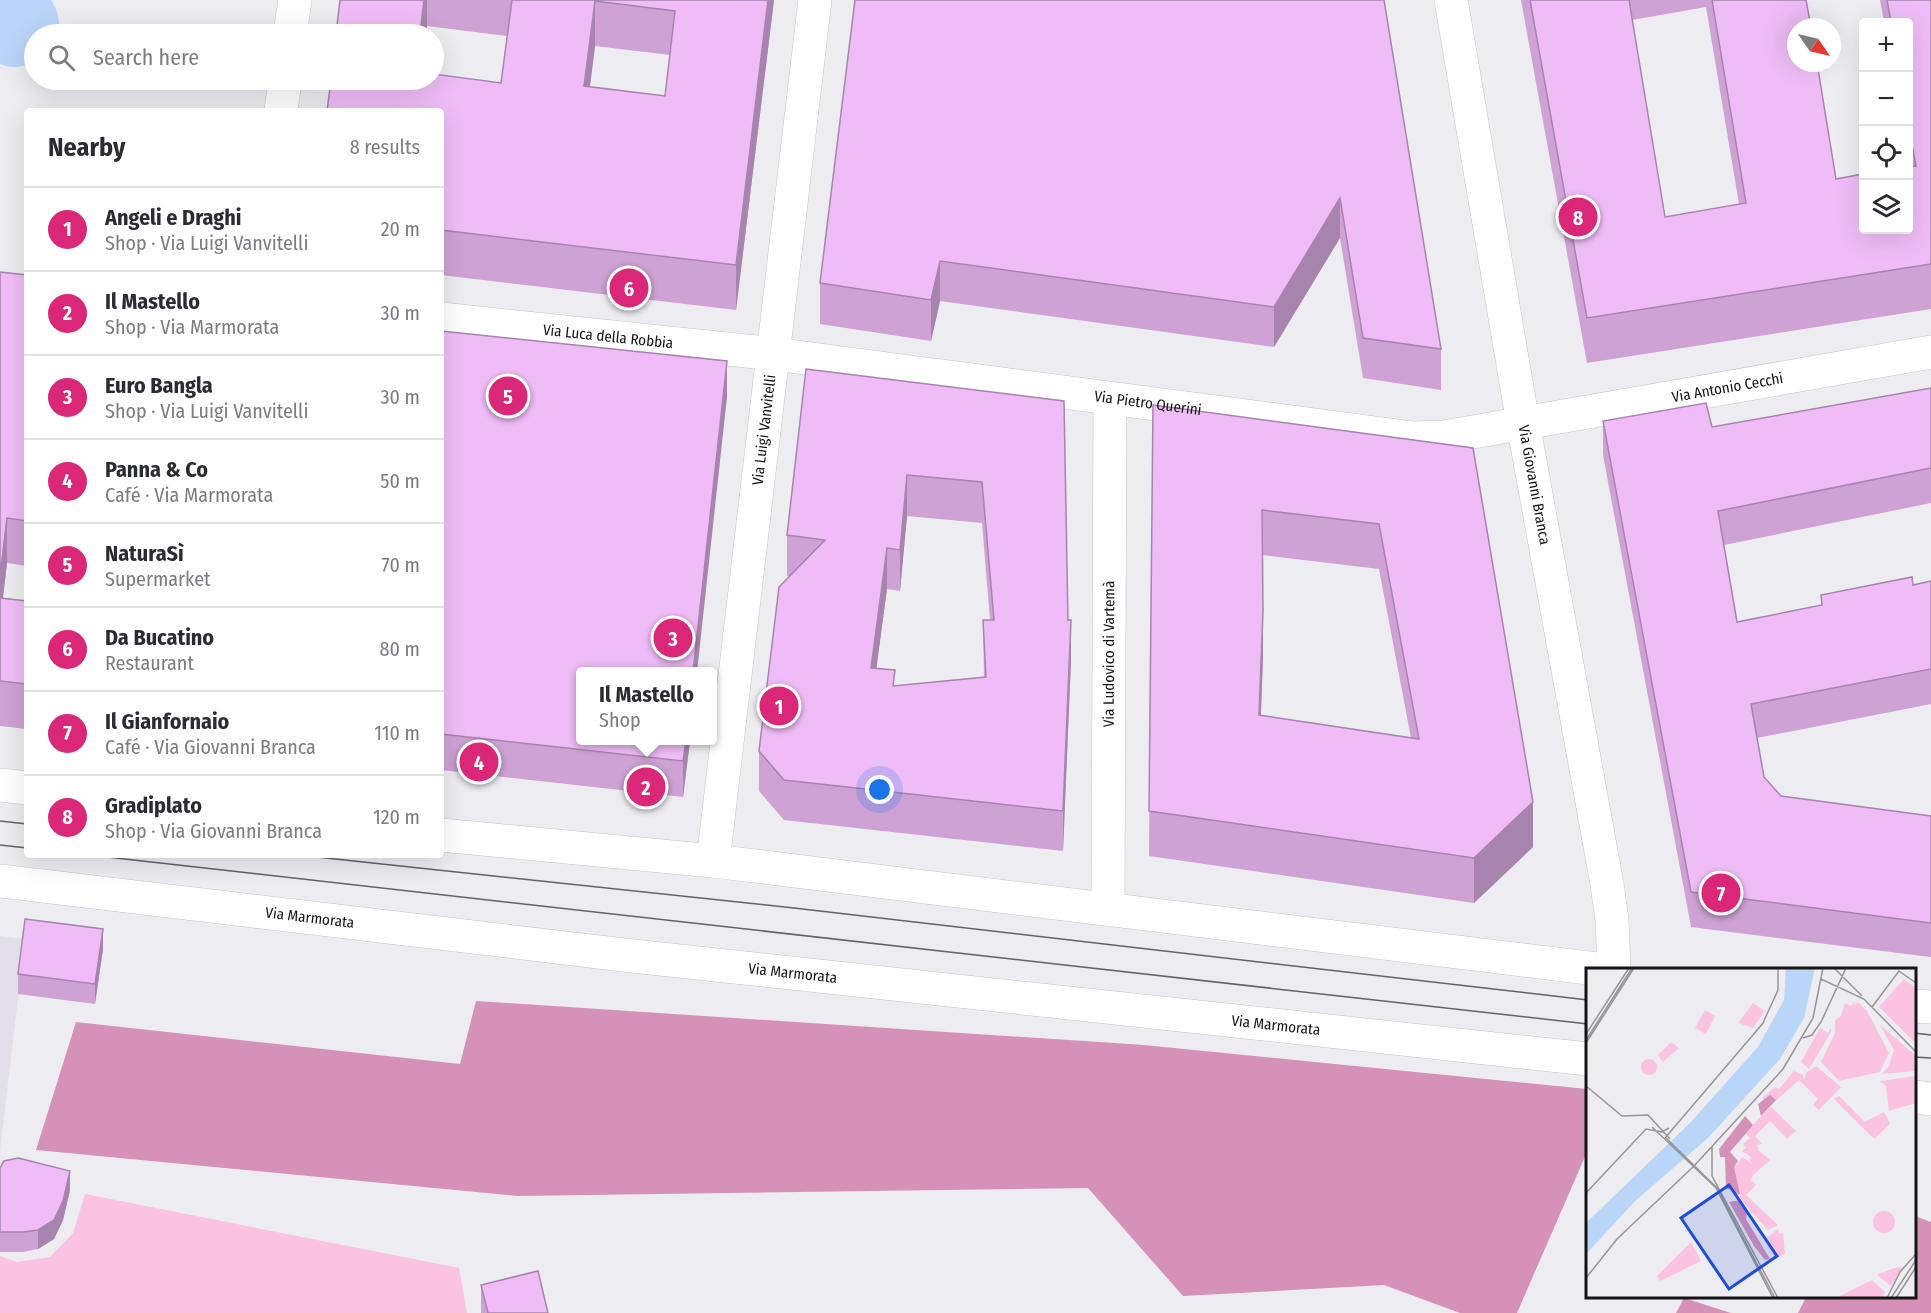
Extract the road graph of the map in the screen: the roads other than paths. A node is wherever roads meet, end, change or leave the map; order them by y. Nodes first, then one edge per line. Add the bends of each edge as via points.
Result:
1 (295, 0) edge
2 (815, 0) edge
3 (1451, 0) edge
4 (292, 24) edge
5 (284, 90) edge
6 (281, 108) edge
7 (444, 319) edge
8 (1931, 352) edge
9 (774, 354) junction
10 (1110, 399) junction
11 (1523, 423) junction
12 (0, 785) edge
13 (24, 788) edge
14 (444, 835) edge
15 (713, 861) junction
16 (0, 881) edge
17 (1108, 909) junction
18 (1597, 968) edge
19 (1614, 968) edge
20 (1916, 1006) edge
21 (1931, 1007) edge
22 (1586, 1059) edge
23 (1916, 1097) edge
24 (1931, 1099) edge

1 - 4 street
2 - 9 street, Via Luigi Vanvitelli
3 - 11 street, Via Giovanni Branca
5 - 6 street
7 - 9 street, Via Luca della Robbia
8 - 11 street, Via Antonio Cecchi
9 - 10 street, Via Pietro Querini
9 - 15 street, Via Luigi Vanvitelli
10 - 11 street, Via Pietro Querini via 1413,438 1443,437
10 - 17 street, Via Ludovico di Vartemà
11 - 19 street, Via Giovanni Branca via 1607,884
12 - 13 street
14 - 15 street
15 - 17 street
16 - 22 street, Via Marmorata via 624,955
17 - 18 street
20 - 21 street
23 - 24 street

